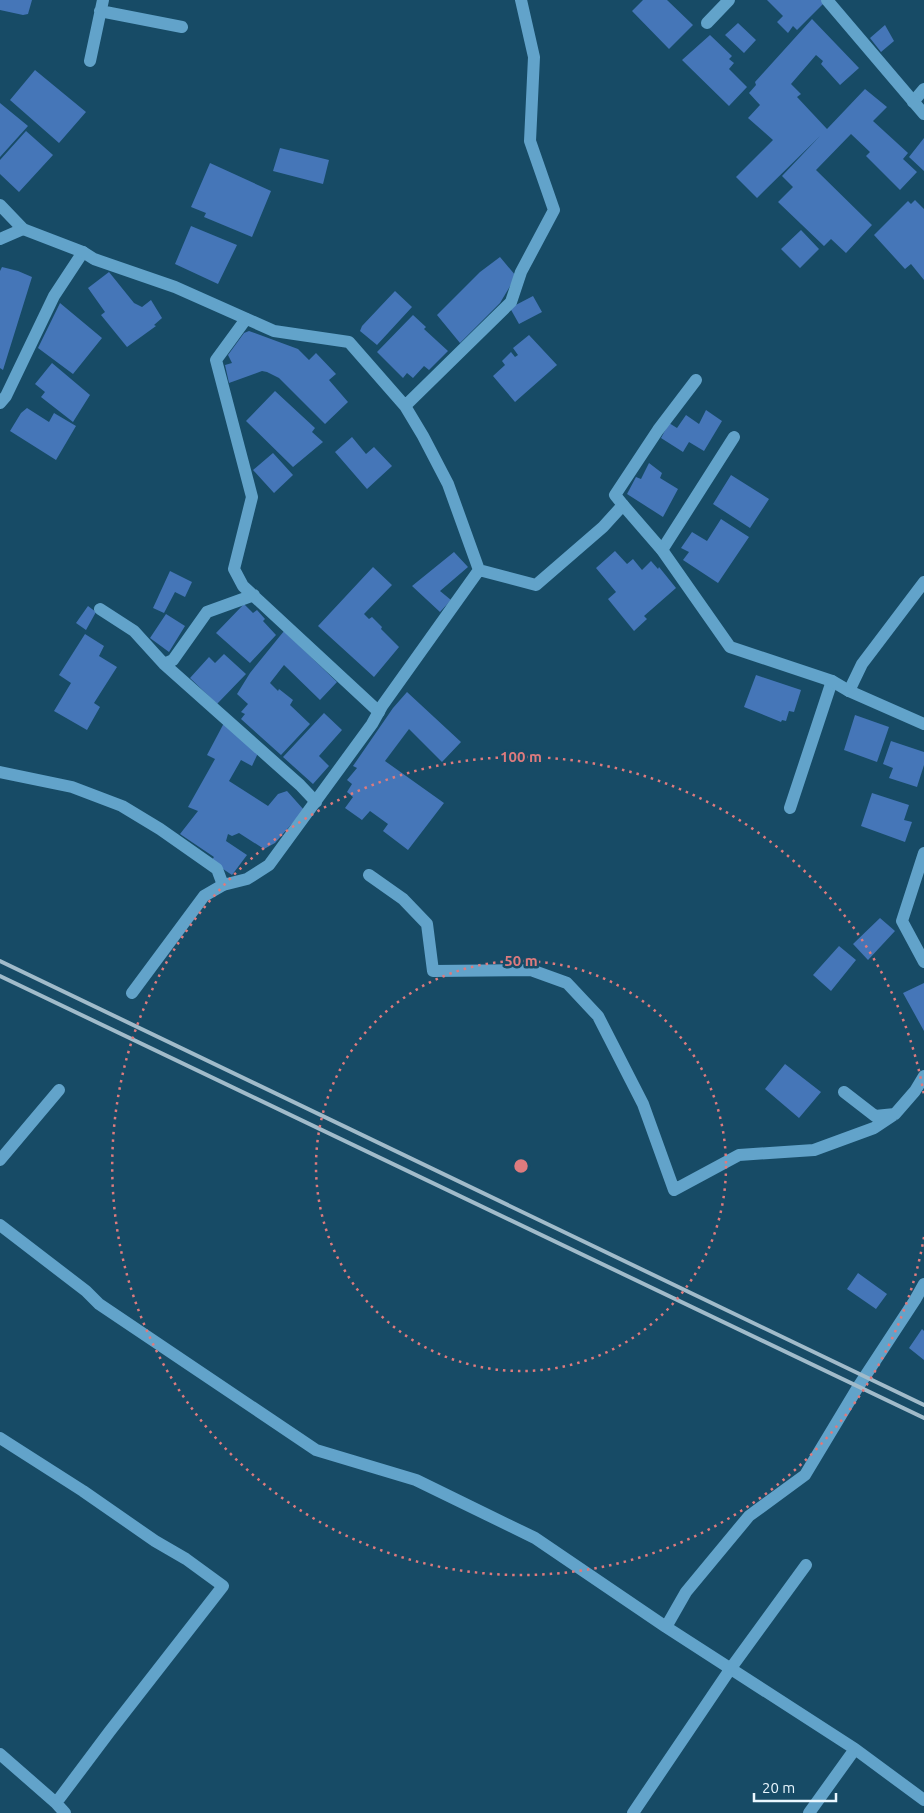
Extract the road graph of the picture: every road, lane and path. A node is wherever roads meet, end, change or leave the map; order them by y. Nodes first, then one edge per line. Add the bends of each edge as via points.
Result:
1 (521, 0) edge
2 (729, 0) edge
3 (827, 0) edge
4 (101, 6) edge
5 (707, 23) dead end
6 (182, 27) dead end
7 (90, 61) dead end
8 (924, 89) edge
9 (914, 102) junction
10 (924, 114) edge
11 (0, 205) edge
12 (23, 230) junction
13 (0, 239) edge
14 (83, 252) junction
15 (246, 318) junction
16 (696, 380) dead end
17 (0, 402) edge
18 (405, 406) junction
19 (734, 437) dead end
20 (623, 505) junction
21 (662, 550) junction
22 (479, 570) junction
23 (924, 582) edge
24 (254, 595) junction
25 (100, 609) dead end
26 (164, 664) junction
27 (832, 680) junction
28 (849, 691) junction
29 (379, 712) junction
30 (924, 724) edge
31 (0, 772) edge
32 (316, 802) junction
33 (790, 808) dead end
34 (924, 853) edge
35 (369, 875) dead end
36 (223, 885) junction
37 (924, 962) edge
38 (132, 992) dead end
39 (924, 1076) edge
40 (59, 1090) dead end
41 (844, 1092) dead end
42 (895, 1114) junction
43 (0, 1160) edge
44 (0, 1225) edge
45 (924, 1284) edge
46 (0, 1438) edge
47 (806, 1565) dead end
48 (666, 1627) junction
49 (731, 1668) junction
50 (855, 1749) junction
51 (0, 1754) edge
52 (924, 1800) edge
53 (56, 1803) junction
54 (65, 1813) edge
55 (633, 1813) edge
56 (808, 1813) edge

1 - 18 street via 534,57 530,141 554,210 521,272 511,302
2 - 5 street
3 - 9 street
4 - 6 street
4 - 7 street
8 - 9 street
9 - 10 street
11 - 12 street
12 - 13 street
12 - 14 street
14 - 15 street
14 - 17 street via 54,296 6,396
15 - 18 street via 274,331 349,342
15 - 24 street via 216,360 252,497 234,569 243,586
16 - 20 street via 615,495
18 - 22 street via 448,484
19 - 21 street
20 - 21 street
20 - 22 street via 603,527 536,585
21 - 27 street via 730,647
22 - 29 street
23 - 28 street via 862,664
24 - 26 street via 207,612 173,660
24 - 29 street
25 - 26 street via 134,631
26 - 32 street
27 - 28 street
27 - 33 street
28 - 30 street
29 - 32 street
31 - 36 street via 72,787 122,806 217,869
32 - 36 street via 269,866 247,878
34 - 37 street via 902,921
35 - 42 street via 403,899 427,924 433,971 531,970 568,982 598,1016 643,1104 674,1190 739,1155 814,1150 874,1128
36 - 38 street via 204,896
39 - 42 street
40 - 43 street
41 - 42 street via 875,1116
44 - 48 street via 86,1291 98,1304 316,1450 416,1480 535,1538
45 - 48 street via 805,1475 749,1516 686,1592
46 - 53 street via 223,1586
47 - 49 street
48 - 49 street
49 - 50 street
49 - 55 street
50 - 52 street
50 - 56 street
51 - 53 street
53 - 54 street

